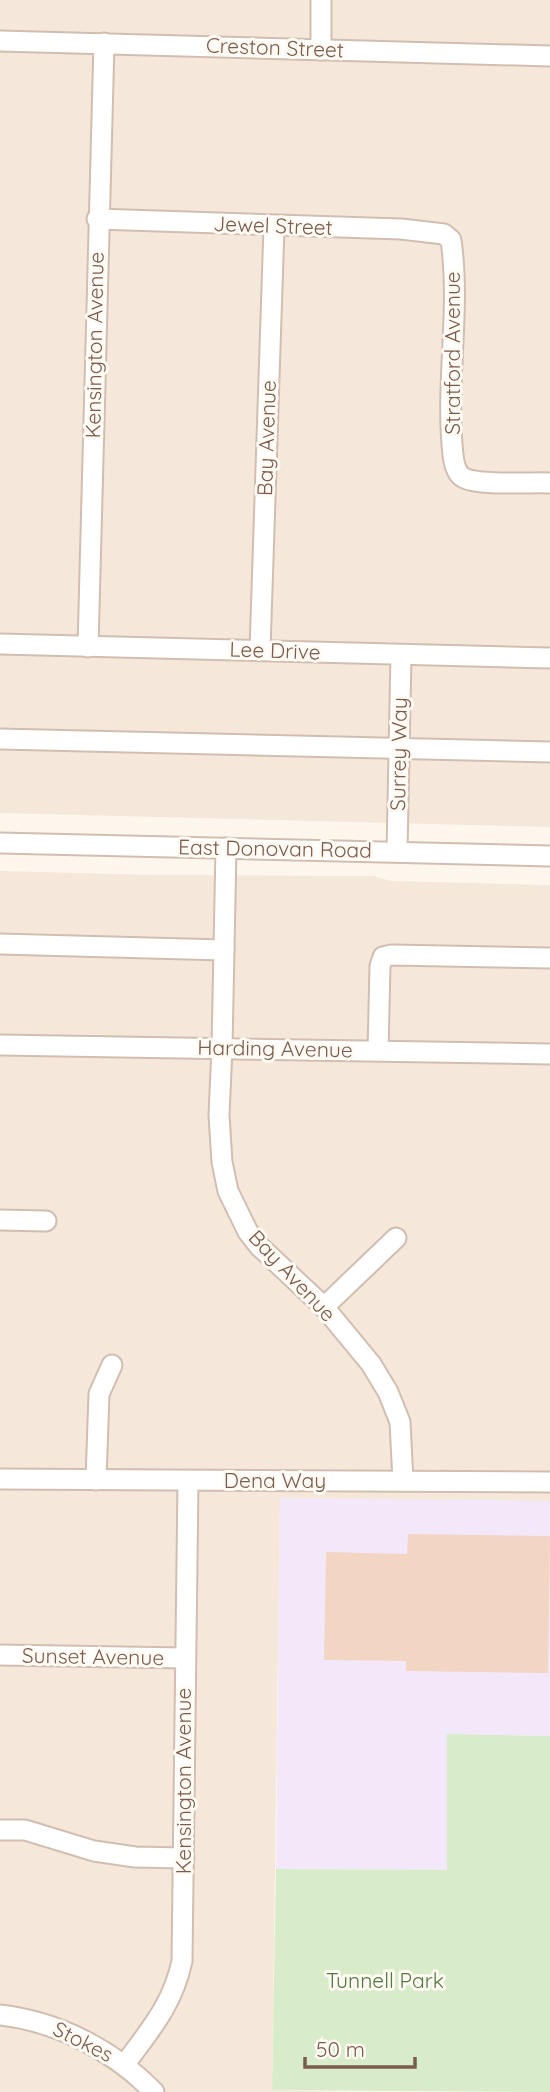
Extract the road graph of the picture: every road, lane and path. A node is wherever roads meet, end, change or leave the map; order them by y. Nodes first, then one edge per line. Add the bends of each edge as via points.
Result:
1 (321, 0) edge
2 (0, 41) edge
3 (104, 43) junction
4 (321, 50) junction
5 (550, 56) edge
6 (97, 219) junction
7 (274, 226) junction
8 (448, 237) joint
9 (550, 483) edge
10 (0, 644) edge
11 (88, 647) junction
12 (260, 650) junction
13 (401, 655) junction
14 (550, 658) edge
15 (0, 739) edge
16 (399, 748) junction
17 (550, 752) edge
18 (0, 843) edge
19 (226, 848) junction
20 (397, 852) junction
21 (550, 856) edge
22 (0, 944) edge
23 (225, 950) junction
24 (550, 958) edge
25 (0, 1045) edge
26 (222, 1048) junction
27 (378, 1050) junction
28 (550, 1054) edge
29 (0, 1220) edge
30 (47, 1221) dead end
31 (396, 1238) dead end
32 (324, 1307) junction
33 (112, 1365) dead end
34 (0, 1479) edge
35 (96, 1480) junction
36 (403, 1480) junction
37 (188, 1481) junction
38 (550, 1482) edge
39 (0, 1655) edge
40 (185, 1658) junction
41 (0, 1830) edge
42 (184, 1858) junction
43 (0, 2015) edge
44 (125, 2064) junction
45 (154, 2092) edge

1 - 4 street
2 - 3 street, Creston Street
3 - 4 street, Creston Street
3 - 6 street, Kensington Avenue
4 - 5 street, Creston Street
6 - 7 street, Jewel Street
6 - 11 street, Kensington Avenue
7 - 8 street, Jewel Street via 401,229
7 - 12 street, Bay Avenue
8 - 9 street, Stratford Avenue via 455,268 452,418 456,470 463,478 476,481
10 - 11 street, Lee Drive
11 - 12 street, Lee Drive
12 - 13 street, Lee Drive
13 - 14 street, Lee Drive
13 - 16 street, Surrey Way
15 - 16 street
16 - 17 street
16 - 20 street, Surrey Way
18 - 19 street, East Donovan Road
19 - 20 street, East Donovan Road
19 - 23 street, Bay Avenue
20 - 21 street, East Donovan Road
22 - 23 street
23 - 26 street, Bay Avenue
24 - 27 street via 383,957
25 - 26 street, Harding Avenue
26 - 27 street, Harding Avenue
26 - 32 street, Bay Avenue via 219,1115 228,1191 259,1246
27 - 28 street, Harding Avenue
29 - 30 street
31 - 32 street
32 - 36 street, Bay Avenue via 388,1392 400,1422
33 - 35 street via 99,1394
34 - 35 street, Dena Way
35 - 37 street, Dena Way
36 - 37 street, Dena Way
36 - 38 street, Dena Way
37 - 40 street, Kensington Avenue
39 - 40 street, Sunset Avenue
40 - 42 street, Kensington Avenue
41 - 42 street via 25,1830 94,1851
42 - 44 street, Kensington Avenue via 177,1986
43 - 44 street, Stokes via 44,2023
44 - 45 street, Stokes

